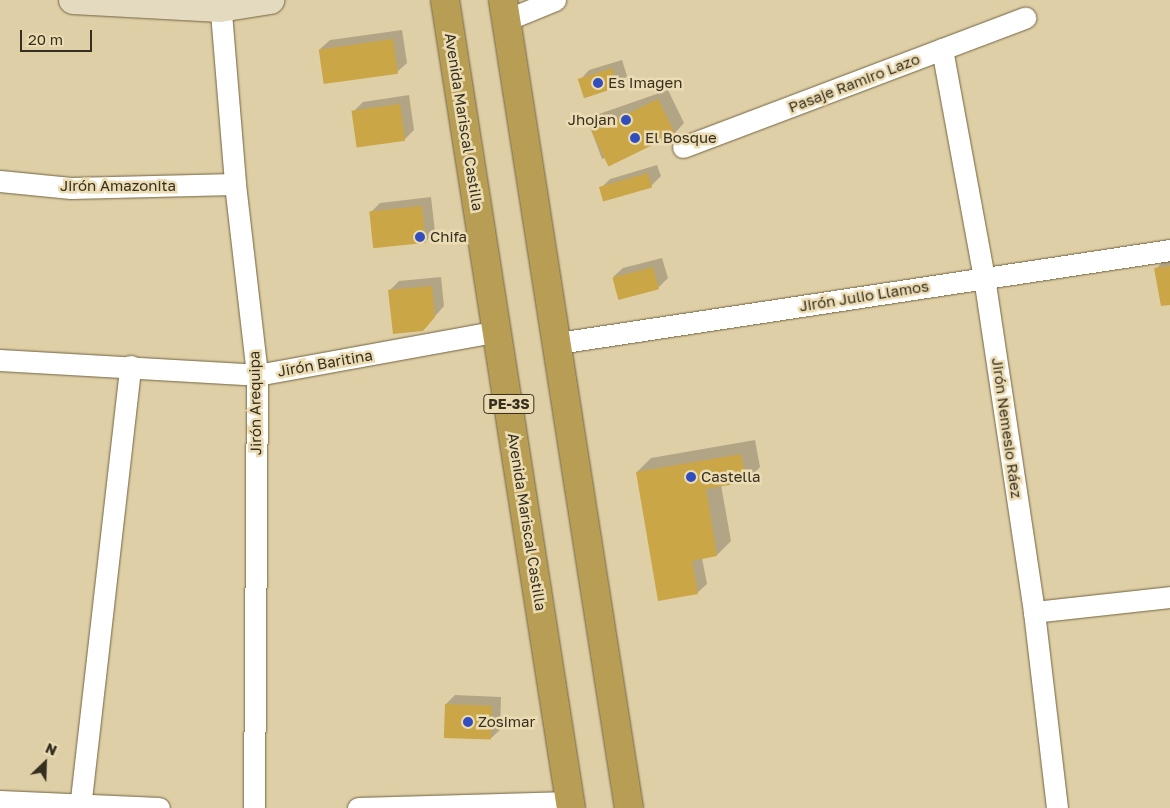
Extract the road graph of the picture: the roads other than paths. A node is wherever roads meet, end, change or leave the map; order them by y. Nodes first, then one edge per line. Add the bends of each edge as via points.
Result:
1 (74, 0) edge
2 (270, 0) edge
3 (445, 0) edge
4 (555, 0) edge
5 (220, 4) edge
6 (505, 10) edge
7 (1025, 18) dead end
8 (942, 49) junction
9 (682, 147) dead end
10 (0, 181) edge
11 (235, 184) junction
12 (1170, 250) edge
13 (984, 277) junction
14 (498, 331) junction
15 (558, 343) junction
16 (0, 360) edge
17 (130, 366) junction
18 (256, 376) junction
19 (1170, 597) edge
20 (1034, 612) junction
21 (0, 801) edge
22 (570, 805) edge
23 (81, 807) edge
24 (159, 808) edge
25 (254, 808) edge
26 (358, 808) edge
27 (629, 808) edge
28 (1057, 808) edge

1 - 5 main road
2 - 5 main road
3 - 14 highway, Avenida Mariscal Castilla / PE-3S
4 - 6 street
5 - 11 street, Jirón Arequipa
6 - 15 highway
7 - 8 street, Pasaje Ramiro Lazo
8 - 9 street, Pasaje Ramiro Lazo
8 - 13 street, Jirón Nemesio Ráez
10 - 11 street, Jirón Amazonita via 71,188
11 - 18 street, Jirón Arequipa
12 - 13 street, Jirón Julio Llamos
13 - 15 street, Jirón Julio Llamos
13 - 20 street, Jirón Nemesio Ráez
14 - 18 street, Jirón Baritina
14 - 22 highway, Avenida Mariscal Castilla / PE-3S
15 - 27 highway
16 - 17 street, Jirón Baritina
17 - 18 street, Jirón Baritina
17 - 23 street
18 - 25 street, Jirón Arequipa
19 - 20 street
20 - 28 street, Jirón Nemesio Ráez
21 - 23 street
22 - 26 street
23 - 24 street

